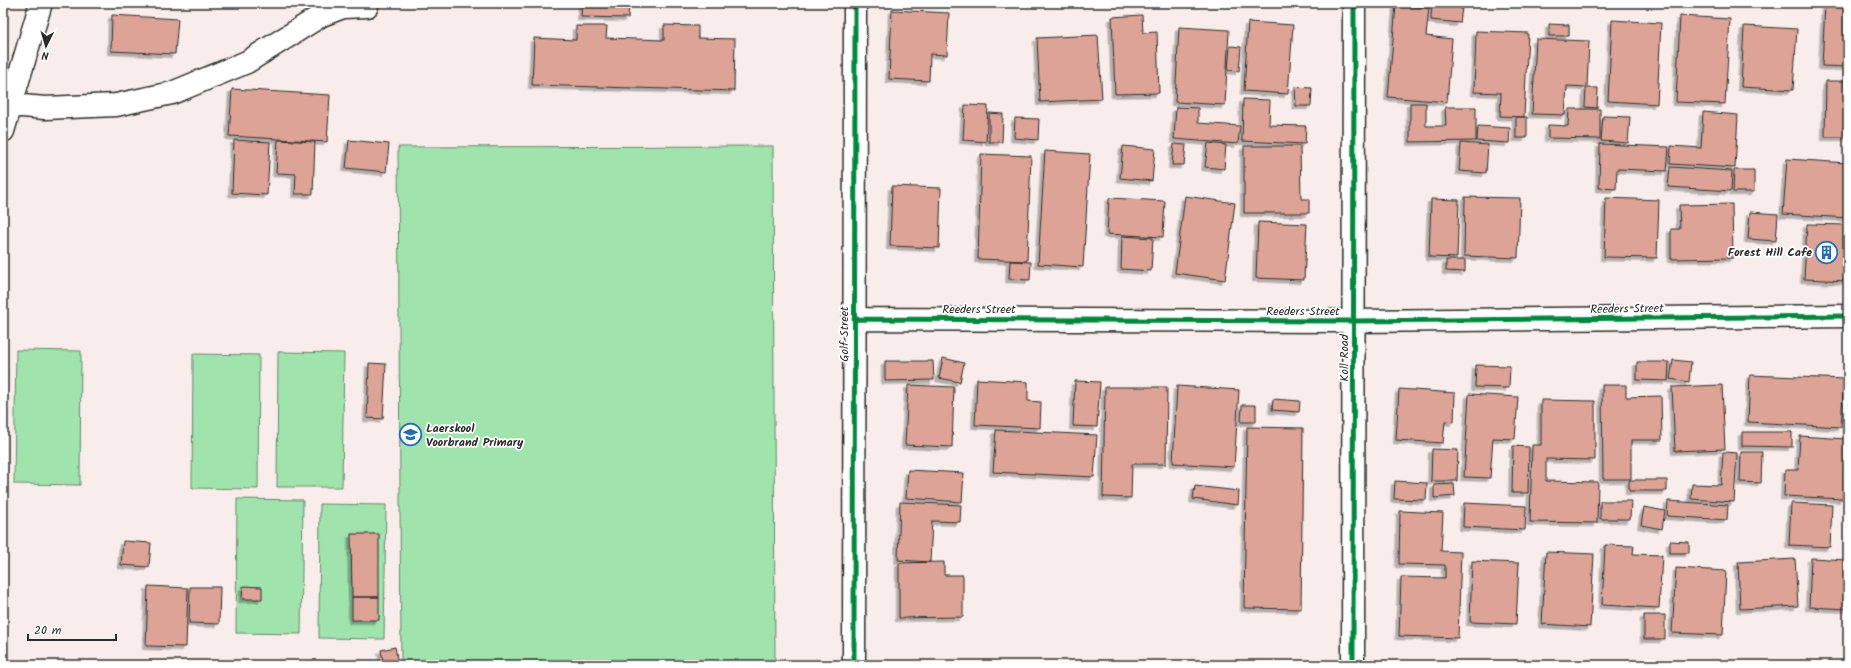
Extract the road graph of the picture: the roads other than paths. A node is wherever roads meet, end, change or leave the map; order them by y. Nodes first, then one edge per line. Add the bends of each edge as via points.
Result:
1 (41, 3) edge
2 (855, 3) edge
3 (1354, 3) edge
4 (367, 6) dead end
5 (11, 105) junction
6 (3, 131) edge
7 (1848, 316) edge
8 (854, 319) junction
9 (1354, 321) junction
10 (854, 665) edge
11 (1353, 665) edge

1 - 5 street
2 - 8 street, Golf Street
3 - 9 street, Koll Road
4 - 5 street via 343,7 322,15 247,62 172,93 116,105 45,108
5 - 6 street
7 - 9 street, Reeders Street
8 - 9 street, Reeders Street
8 - 10 street, Golf Street
9 - 11 street, Koll Road

